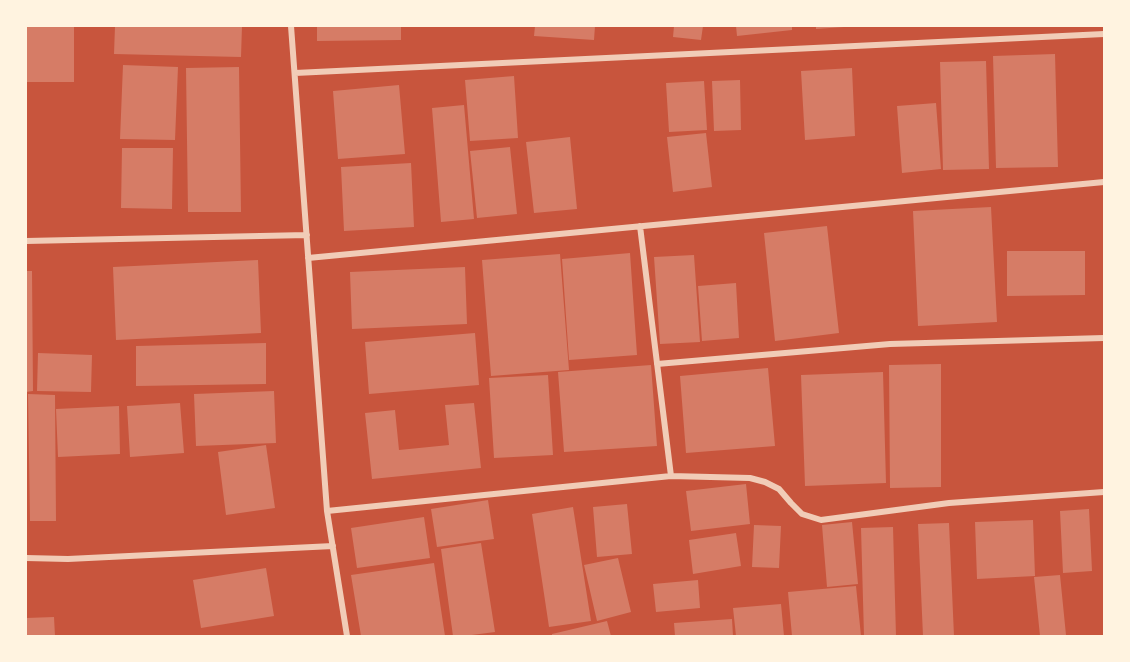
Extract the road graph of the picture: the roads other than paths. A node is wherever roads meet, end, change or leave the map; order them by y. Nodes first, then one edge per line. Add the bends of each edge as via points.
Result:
1 (291, 26) edge
2 (1104, 34) edge
3 (295, 73) junction
4 (1104, 182) edge
5 (640, 226) junction
6 (307, 235) junction
7 (26, 240) edge
8 (308, 258) junction
9 (1104, 338) edge
10 (657, 364) junction
11 (671, 476) junction
12 (1104, 492) edge
13 (327, 511) junction
14 (333, 546) junction
15 (26, 558) edge
16 (347, 636) edge

1 - 3 street
2 - 3 street
3 - 6 street
4 - 5 street
5 - 8 street
5 - 10 street
6 - 7 street
6 - 8 street
8 - 13 street
9 - 10 street via 890,344
10 - 11 street
11 - 12 street via 750,478 765,482 779,489 802,514 821,520 949,503
11 - 13 street
13 - 14 street
14 - 15 street via 68,560
14 - 16 street

